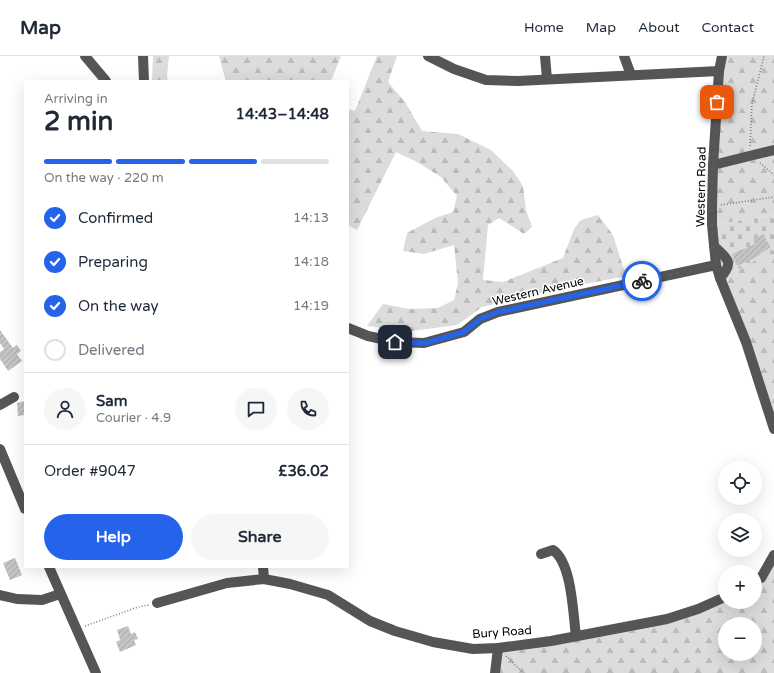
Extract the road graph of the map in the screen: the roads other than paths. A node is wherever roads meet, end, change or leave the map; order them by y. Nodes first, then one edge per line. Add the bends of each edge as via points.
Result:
1 (85, 56) edge
2 (143, 56) edge
3 (428, 56) edge
4 (545, 56) edge
5 (624, 56) edge
6 (722, 56) edge
7 (719, 71) junction
8 (631, 75) junction
9 (547, 79) junction
10 (105, 80) edge
11 (144, 80) edge
12 (774, 150) edge
13 (713, 165) junction
14 (714, 246) junction
15 (716, 265) junction
16 (720, 278) junction
17 (349, 328) edge
18 (14, 397) dead end
19 (0, 404) edge
20 (774, 429) edge
21 (0, 449) edge
22 (24, 507) edge
23 (541, 554) dead end
24 (774, 555) edge
25 (49, 568) edge
26 (263, 568) edge
27 (762, 576) edge
28 (264, 579) junction
29 (60, 594) junction
30 (0, 595) edge
31 (718, 601) edge
32 (157, 603) road end
33 (576, 636) junction
34 (498, 648) junction
35 (93, 672) edge
36 (495, 673) edge

1 - 10 street
2 - 11 street
3 - 9 street via 454,69 486,80
4 - 9 street
5 - 8 street
6 - 7 street, Western Road
7 - 8 street
7 - 13 street, Western Road
8 - 9 street
12 - 13 street
13 - 14 street, Western Road
14 - 15 street, Western Road
14 - 16 street via 726,258 728,265 728,270
15 - 16 street, Western Road
15 - 17 street, Western Avenue via 498,312 480,319 464,332 424,343 395,342
16 - 20 street, Western Road via 746,342
18 - 19 street
21 - 22 street
23 - 33 street via 553,550 557,552 565,567
24 - 27 street
25 - 29 street
26 - 28 street
28 - 32 street, Bury Road via 227,583
28 - 34 street, Bury Road via 328,594 370,621 395,631 433,642 473,649
29 - 30 street via 42,600
29 - 35 street via 77,628
31 - 33 street, Bury Road via 667,619
33 - 34 street, Bury Road
34 - 36 street

